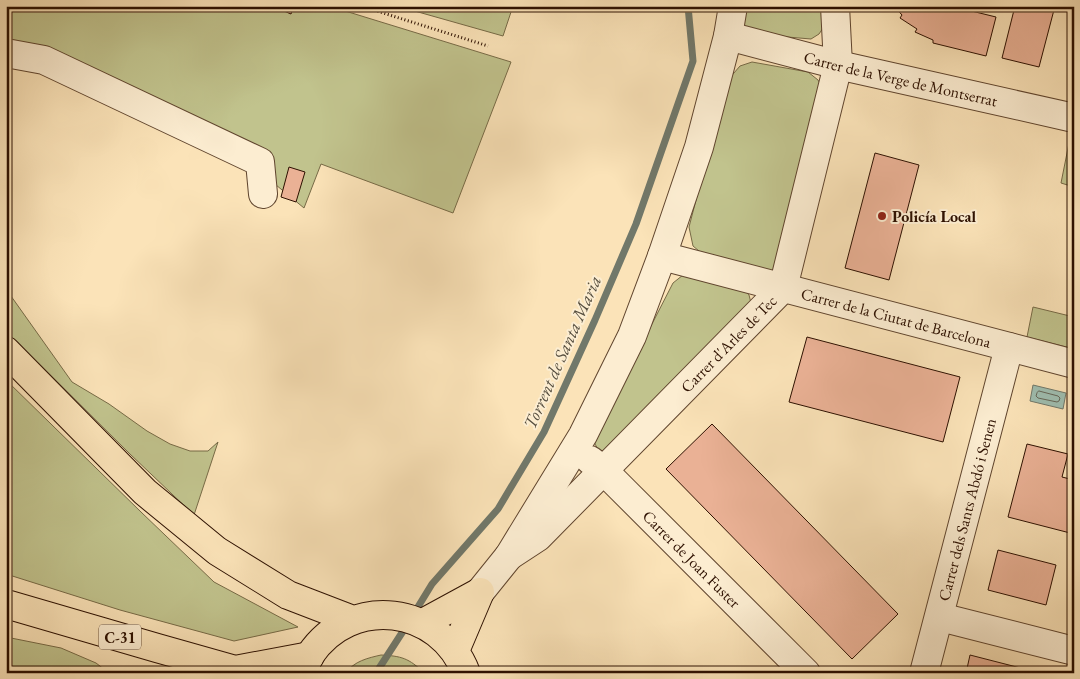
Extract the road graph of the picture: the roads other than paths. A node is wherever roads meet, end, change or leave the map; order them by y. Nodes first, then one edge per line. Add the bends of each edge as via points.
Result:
1 (733, 6) edge
2 (835, 6) edge
3 (728, 36) junction
4 (6, 52) edge
5 (838, 65) junction
6 (1072, 110) edge
7 (264, 194) dead end
8 (662, 256) junction
9 (783, 288) junction
10 (1009, 347) junction
11 (6, 351) edge
12 (1074, 364) edge
13 (575, 448) junction
14 (603, 470) junction
15 (509, 556) junction
16 (480, 592) junction
17 (6, 604) edge
18 (940, 617) junction
19 (353, 620) junction
20 (411, 620) junction
21 (1074, 651) edge
22 (461, 662) edge
23 (307, 664) edge
24 (237, 671) edge
25 (806, 673) edge
26 (924, 673) edge

1 - 3 street, Carrer d'Arles de Tec
2 - 5 street, Carrer d'Arles de Tec
3 - 5 street, Carrer de la Verge de Montserrat
3 - 8 street, Carrer d'Arles de Tec via 699,147
4 - 7 street via 44,60 260,162
5 - 6 street, Carrer de la Verge de Montserrat
5 - 9 street, Carrer d'Arles de Tec
8 - 9 street, Carrer de la Ciutat de Barcelona
8 - 13 street, Carrer d'Arles de Tec via 632,336
9 - 10 street, Carrer de la Ciutat de Barcelona
9 - 14 street, Carrer d'Arles de Tec
10 - 12 street, Carrer de la Ciutat de Barcelona
10 - 18 street, Carrer dels Sants Abdó i Senen
11 - 19 main road via 145,492 218,551 288,595
13 - 14 street, Carrer de Joan Fuster
13 - 15 street, Carrer d'Arles de Tec
14 - 15 street, Carrer d'Arles de Tec via 538,537
14 - 25 street, Carrer de Joan Fuster
15 - 16 street, Carrer d'Arles de Tec
16 - 20 main road via 431,620
16 - 22 main road
17 - 24 main road, C-31
18 - 21 street
18 - 26 street, Carrer dels Sants Abdó i Senen
19 - 20 main road, C-31 via 376,615
19 - 23 main road, C-31 via 328,635
20 - 22 main road via 441,636
23 - 24 main road, C-31

